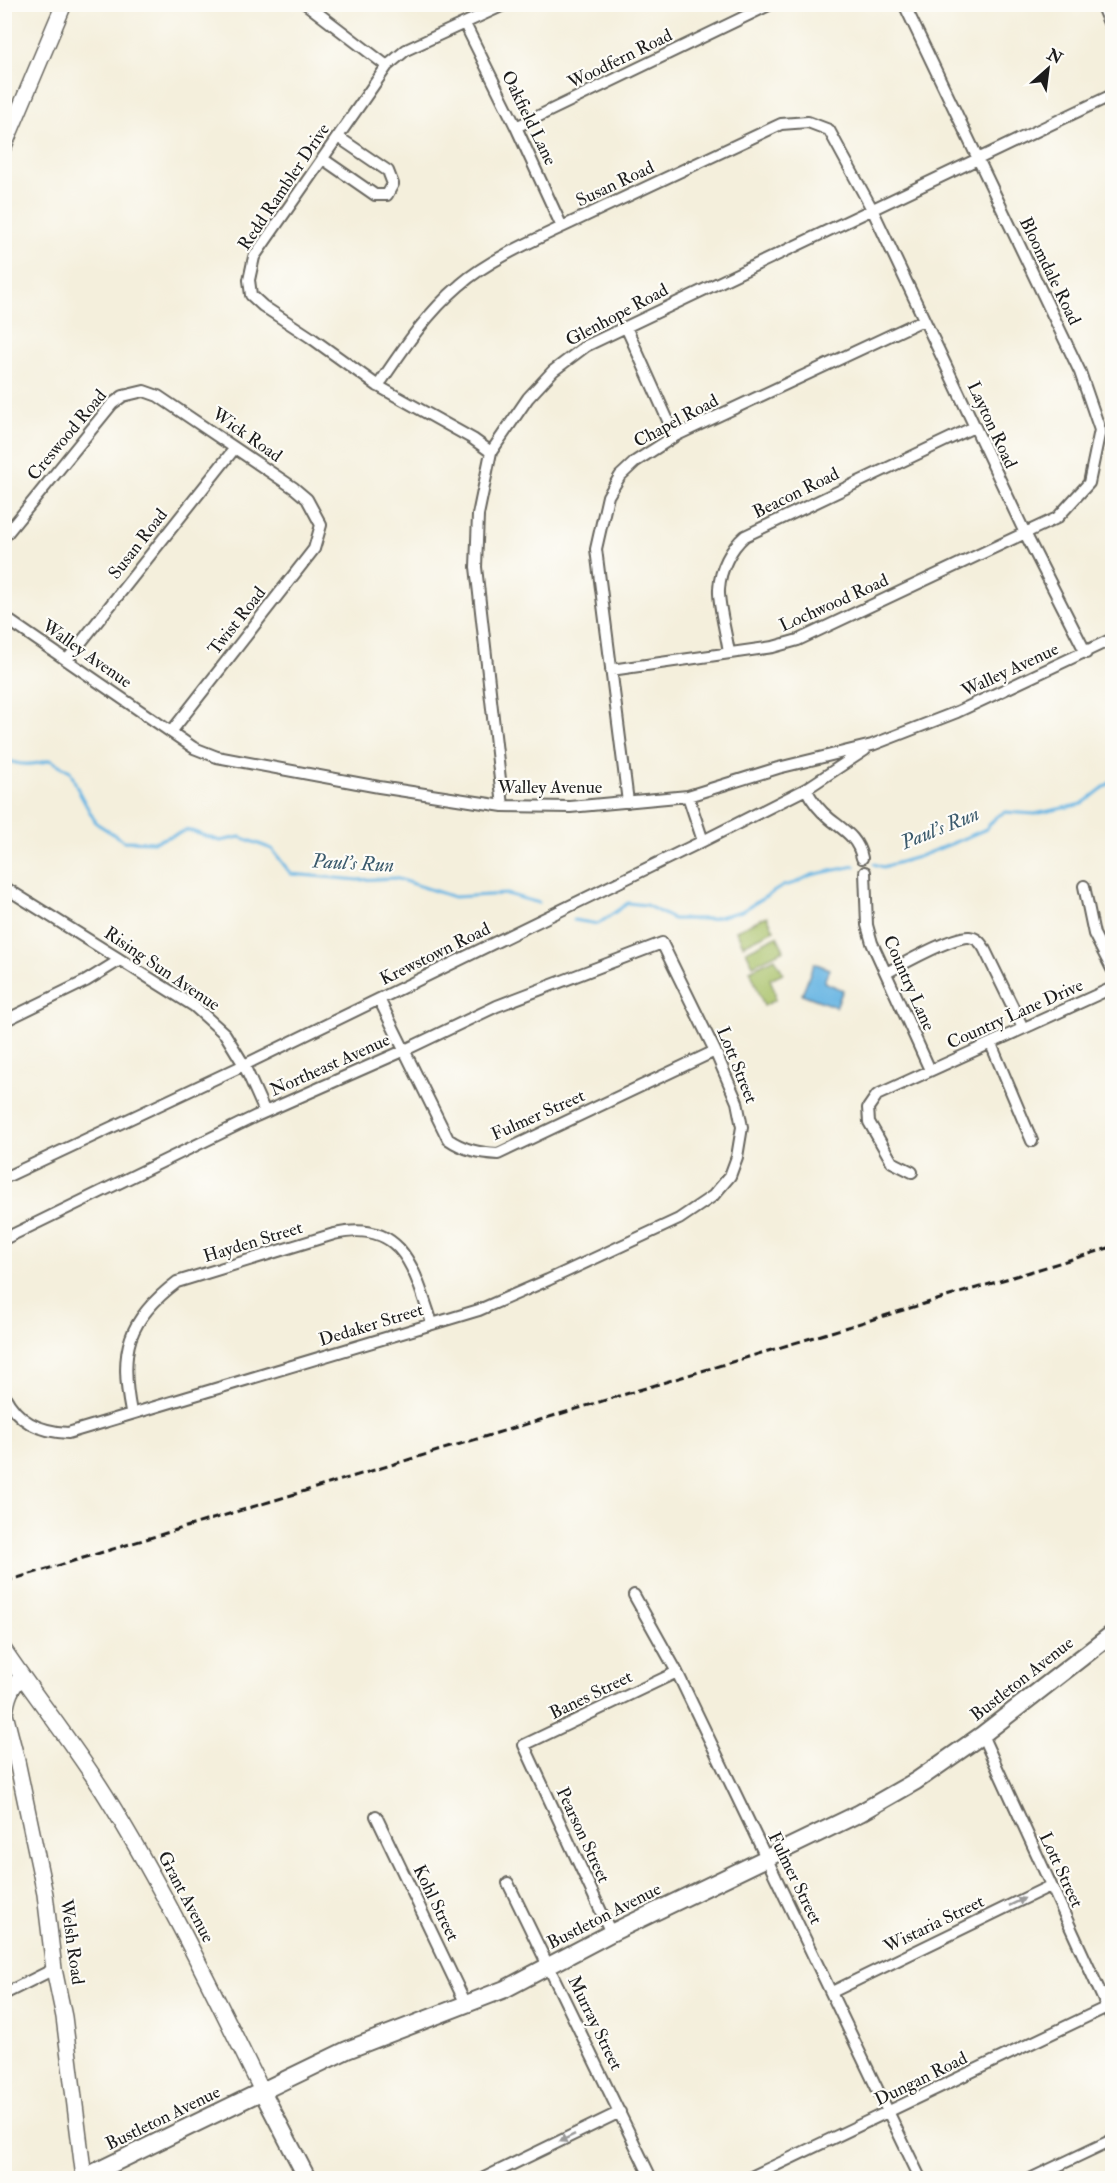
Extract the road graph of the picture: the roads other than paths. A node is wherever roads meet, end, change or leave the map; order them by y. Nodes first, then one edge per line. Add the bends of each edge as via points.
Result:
1 (64, 4) edge
2 (306, 4) edge
3 (506, 4) edge
4 (771, 4) edge
5 (904, 4) edge
6 (1101, 4) edge
7 (465, 24) junction
8 (1113, 30) edge
9 (387, 66) junction
10 (1113, 95) edge
11 (516, 127) junction
12 (338, 136) junction
13 (4, 146) edge
14 (323, 159) junction
15 (978, 159) junction
16 (872, 208) junction
17 (562, 227) junction
18 (923, 320) junction
19 (626, 327) junction
20 (378, 387) junction
21 (139, 392) joint
22 (974, 427) junction
23 (675, 436) junction
24 (235, 448) junction
25 (491, 452) junction
26 (321, 525) joint
27 (1024, 533) junction
28 (4, 537) edge
29 (4, 617) edge
30 (1113, 639) edge
31 (1086, 653) junction
32 (729, 654) junction
33 (67, 660) junction
34 (611, 670) junction
35 (171, 732) junction
36 (872, 745) junction
37 (806, 789) junction
38 (688, 796) junction
39 (628, 802) junction
40 (503, 806) junction
41 (703, 841) junction
42 (862, 858) dead end
43 (865, 872) dead end
44 (1084, 886) dead end
45 (4, 887) edge
46 (670, 956) joint
47 (120, 960) junction
48 (1113, 969) edge
49 (886, 973) junction
50 (1113, 988) edge
51 (379, 999) junction
52 (4, 1021) edge
53 (1023, 1028) junction
54 (991, 1044) junction
55 (403, 1051) junction
56 (716, 1051) junction
57 (244, 1065) junction
58 (930, 1070) junction
59 (265, 1112) junction
60 (1032, 1141) dead end
61 (912, 1172) dead end
62 (4, 1178) edge
63 (720, 1188) joint
64 (4, 1239) edge
65 (432, 1323) junction
66 (4, 1395) edge
67 (131, 1412) junction
68 (634, 1595) dead end
69 (1113, 1634) edge
70 (4, 1650) edge
71 (677, 1672) junction
72 (22, 1677) junction
73 (5, 1712) edge
74 (982, 1735) junction
75 (526, 1750) joint
76 (376, 1816) dead end
77 (766, 1858) junction
78 (508, 1883) dead end
79 (1050, 1886) junction
80 (611, 1933) junction
81 (549, 1966) junction
82 (54, 1969) junction
83 (832, 1992) junction
84 (4, 1994) edge
85 (466, 2004) junction
86 (1107, 2007) junction
87 (1113, 2018) edge
88 (262, 2091) junction
89 (620, 2112) junction
90 (889, 2113) junction
91 (1113, 2140) edge
92 (83, 2178) edge
93 (307, 2178) edge
94 (484, 2178) edge
95 (651, 2178) edge
96 (749, 2178) edge
97 (920, 2178) edge
98 (1032, 2178) edge

1 - 13 main road
2 - 9 street
3 - 7 street, Redd Rambler Drive
4 - 11 street, Woodfern Road
5 - 15 street, Bloomdale Road
6 - 8 street
7 - 9 street, Redd Rambler Drive via 406,50
7 - 11 street, Oakfield Lane
9 - 12 street, Redd Rambler Drive
10 - 15 street, Glenhope Road
11 - 17 street, Oakfield Lane
12 - 14 street, Redd Rambler Drive
12 - 14 street via 388,171 393,184 387,195 375,195
14 - 20 street, Redd Rambler Drive via 254,257 249,280 251,295
15 - 16 street, Glenhope Road
15 - 27 street, Bloomdale Road via 1080,372 1100,430 1089,483 1057,518
16 - 17 street, Susan Road via 828,130 808,122 790,123 780,124
16 - 18 street, Layton Road
16 - 19 street, Glenhope Road
17 - 20 street, Susan Road via 486,266 462,283 430,312
18 - 22 street, Layton Road
18 - 23 street, Chapel Road
19 - 23 street
19 - 25 street, Glenhope Road via 586,346 553,371 528,398
20 - 25 street, Redd Rambler Drive
21 - 24 street, Wick Road via 174,405
21 - 28 street, Creswood Road via 112,404
22 - 27 street, Layton Road
22 - 32 street, Beacon Road via 739,542 726,561 719,589
23 - 34 street, Chapel Road via 636,461 620,476 608,496 596,549
24 - 26 street, Wick Road via 307,499
24 - 33 street, Susan Road
25 - 40 street, Glenhope Road via 478,514 476,567
26 - 35 street, Twist Road via 314,549
27 - 31 street, Layton Road
27 - 32 street, Lochwood Road via 798,640
29 - 33 street, Walley Avenue
30 - 31 street, Walley Avenue
31 - 36 street, Walley Avenue via 957,712
32 - 34 street, Lochwood Road
33 - 35 street, Walley Avenue
34 - 39 street, Chapel Road
35 - 40 street, Walley Avenue via 194,748 217,757
36 - 37 street, Krewstown Road
36 - 38 street, Walley Avenue
37 - 41 street, Krewstown Road
37 - 42 street via 814,804 852,835
38 - 39 street, Walley Avenue
38 - 41 street
39 - 40 street, Walley Avenue via 570,807
41 - 51 street, Krewstown Road
43 - 49 street, Country Lane via 867,925
44 - 48 street via 1094,934
45 - 47 street, Rising Sun Avenue
46 - 55 street, Northeast Avenue via 662,943 497,1006
46 - 56 street, Lott Street
47 - 52 street
47 - 57 street, Rising Sun Avenue via 194,1006 225,1034
49 - 53 street via 935,948 968,937 978,940
49 - 58 street, Country Lane
50 - 53 street, Country Lane Drive
51 - 55 street, Fulmer Street
51 - 57 street, Krewstown Road
53 - 54 street, Country Lane Drive
54 - 58 street, Country Lane Drive
54 - 60 street
55 - 56 street, Fulmer Street via 448,1139 470,1150 498,1154
55 - 59 street, Northeast Avenue
56 - 63 street, Lott Street via 737,1102 742,1127 737,1157
57 - 59 street, Rising Sun Avenue
57 - 62 street, Krewstown Road
58 - 61 street, Country Lane Drive via 877,1095 868,1108 869,1122 892,1162
59 - 64 street, Northeast Avenue
63 - 65 street, Dedaker Street via 701,1206 659,1228 478,1310
65 - 67 street, Dedaker Street
65 - 67 street, Hayden Street via 415,1275 399,1247 370,1231 334,1234 177,1282 158,1297 130,1335 125,1382
66 - 67 street, Dedaker Street via 22,1419 47,1431 68,1433
68 - 71 street, Fulmer Street
69 - 74 main road, Bustleton Avenue
70 - 72 main road, Grant Avenue
71 - 75 street, Banes Street via 524,1745
71 - 77 street, Fulmer Street
72 - 73 main road, Welsh Road via 11,1689
72 - 88 main road, Grant Avenue via 93,1776 145,1861
73 - 82 main road, Welsh Road via 45,1894
74 - 77 main road, Bustleton Avenue via 890,1796
74 - 79 street, Lott Street
75 - 80 street, Pearson Street
76 - 85 street, Kohl Street
77 - 80 main road, Bustleton Avenue
77 - 83 street, Fulmer Street
78 - 81 street, Murray Street
83 -> 79 street, Wistaria Street
79 - 86 street, Lott Street
80 - 81 main road, Bustleton Avenue
81 - 85 main road, Bustleton Avenue
81 - 89 street, Murray Street
82 - 84 street
82 - 92 main road, Welsh Road via 64,2017
83 - 90 street, Fulmer Street
85 - 88 main road, Bustleton Avenue via 347,2050
86 - 87 street, Lott Street
86 - 90 street, Dungan Road
88 - 92 main road, Bustleton Avenue
88 - 93 main road, Grant Avenue
89 -> 94 street
89 - 95 street, Murray Street
90 - 96 street, Dungan Road
90 - 97 street, Fulmer Street
91 - 98 street

